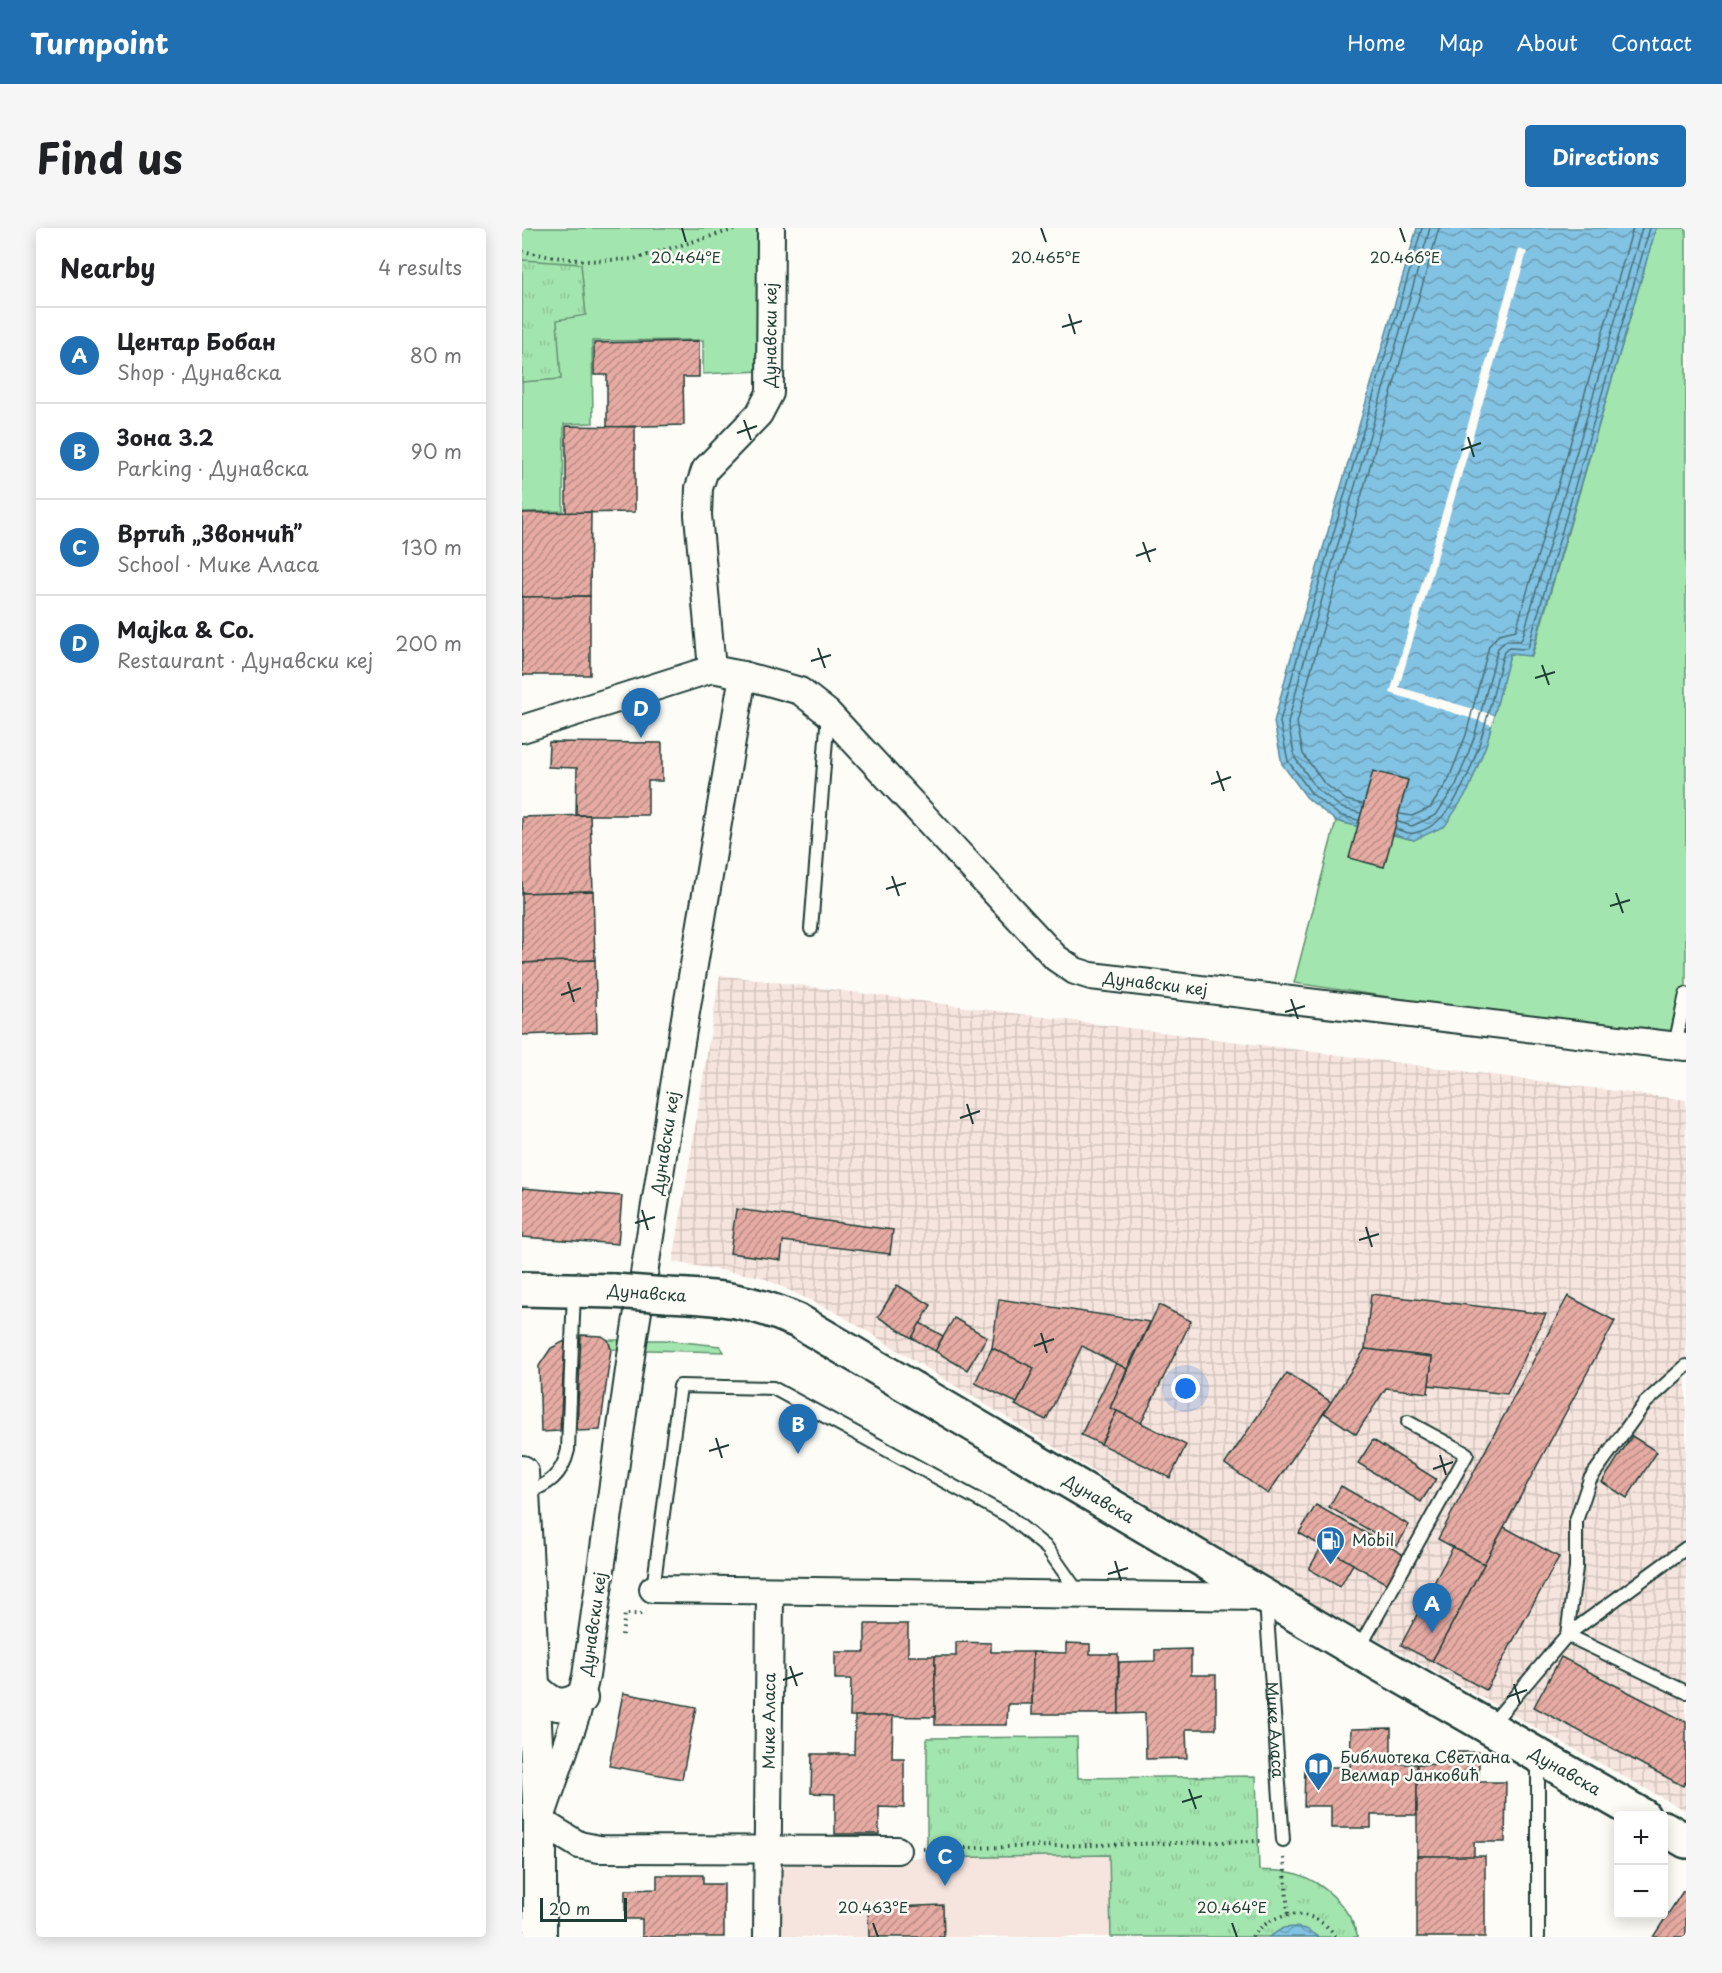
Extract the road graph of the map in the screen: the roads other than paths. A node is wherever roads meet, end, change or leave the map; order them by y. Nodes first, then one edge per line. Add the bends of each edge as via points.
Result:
1 (771, 228) edge
2 (712, 669) junction
3 (743, 675) junction
4 (828, 713) junction
5 (522, 729) edge
6 (811, 929) dead end
7 (1686, 994) edge
8 (1681, 1046) edge
9 (574, 1288) junction
10 (522, 1289) edge
11 (1686, 1366) edge
12 (1408, 1422) dead end
13 (523, 1483) edge
14 (1686, 1548) edge
15 (652, 1589) joint
16 (770, 1592) junction
17 (1080, 1596) junction
18 (1265, 1597) junction
19 (525, 1598) edge
20 (1568, 1635) junction
21 (1357, 1651) junction
22 (533, 1687) junction
23 (1686, 1692) edge
24 (581, 1698) junction
25 (1489, 1727) junction
26 (1538, 1755) junction
27 (1636, 1811) edge
28 (540, 1821) junction
29 (1668, 1829) edge
30 (1283, 1840) road end
31 (1686, 1840) edge
32 (767, 1850) junction
33 (897, 1850) road end
34 (540, 1937) edge
35 (767, 1937) edge
36 (1538, 1937) edge

1 - 2 street, Дунавски кеј via 770,393 759,414 705,470 699,488
2 - 3 street, Дунавски кеј
2 - 5 street, Дунавски кеј
3 - 4 street, Дунавски кеј via 800,691
3 - 24 street, Дунавски кеј via 632,1349
4 - 6 lane
4 - 8 street, Дунавски кеј via 1056,958 1075,971 1102,978
7 - 8 lane
9 - 10 main road, Дунавска
9 - 13 lane via 568,1450 558,1474 543,1487
9 - 18 main road, Дунавска, bridge via 714,1296 755,1304 798,1321
11 - 20 lane via 1646,1403 1590,1479 1576,1521 1576,1568
12 - 21 lane via 1467,1454
13 - 19 street
14 - 20 lane
15 - 16 street
15 - 17 lane via 680,1386 773,1388 1008,1516 1047,1548
16 - 17 street
16 - 32 street, Мике Аласа
17 - 18 street
18 - 21 main road, Дунавска
18 - 30 lane, Мике Аласа
19 - 22 street
20 - 23 lane
20 - 25 lane
21 - 25 main road, Дунавска
22 - 24 street via 558,1705
22 - 28 street
24 - 28 street, Дунавски кеј
25 - 26 main road, Дунавска
26 - 27 main road, Дунавска
26 - 36 lane
28 - 32 street via 579,1845 599,1849
28 - 34 street
29 - 31 main road
32 - 33 street
32 - 35 street, Мике Аласа

